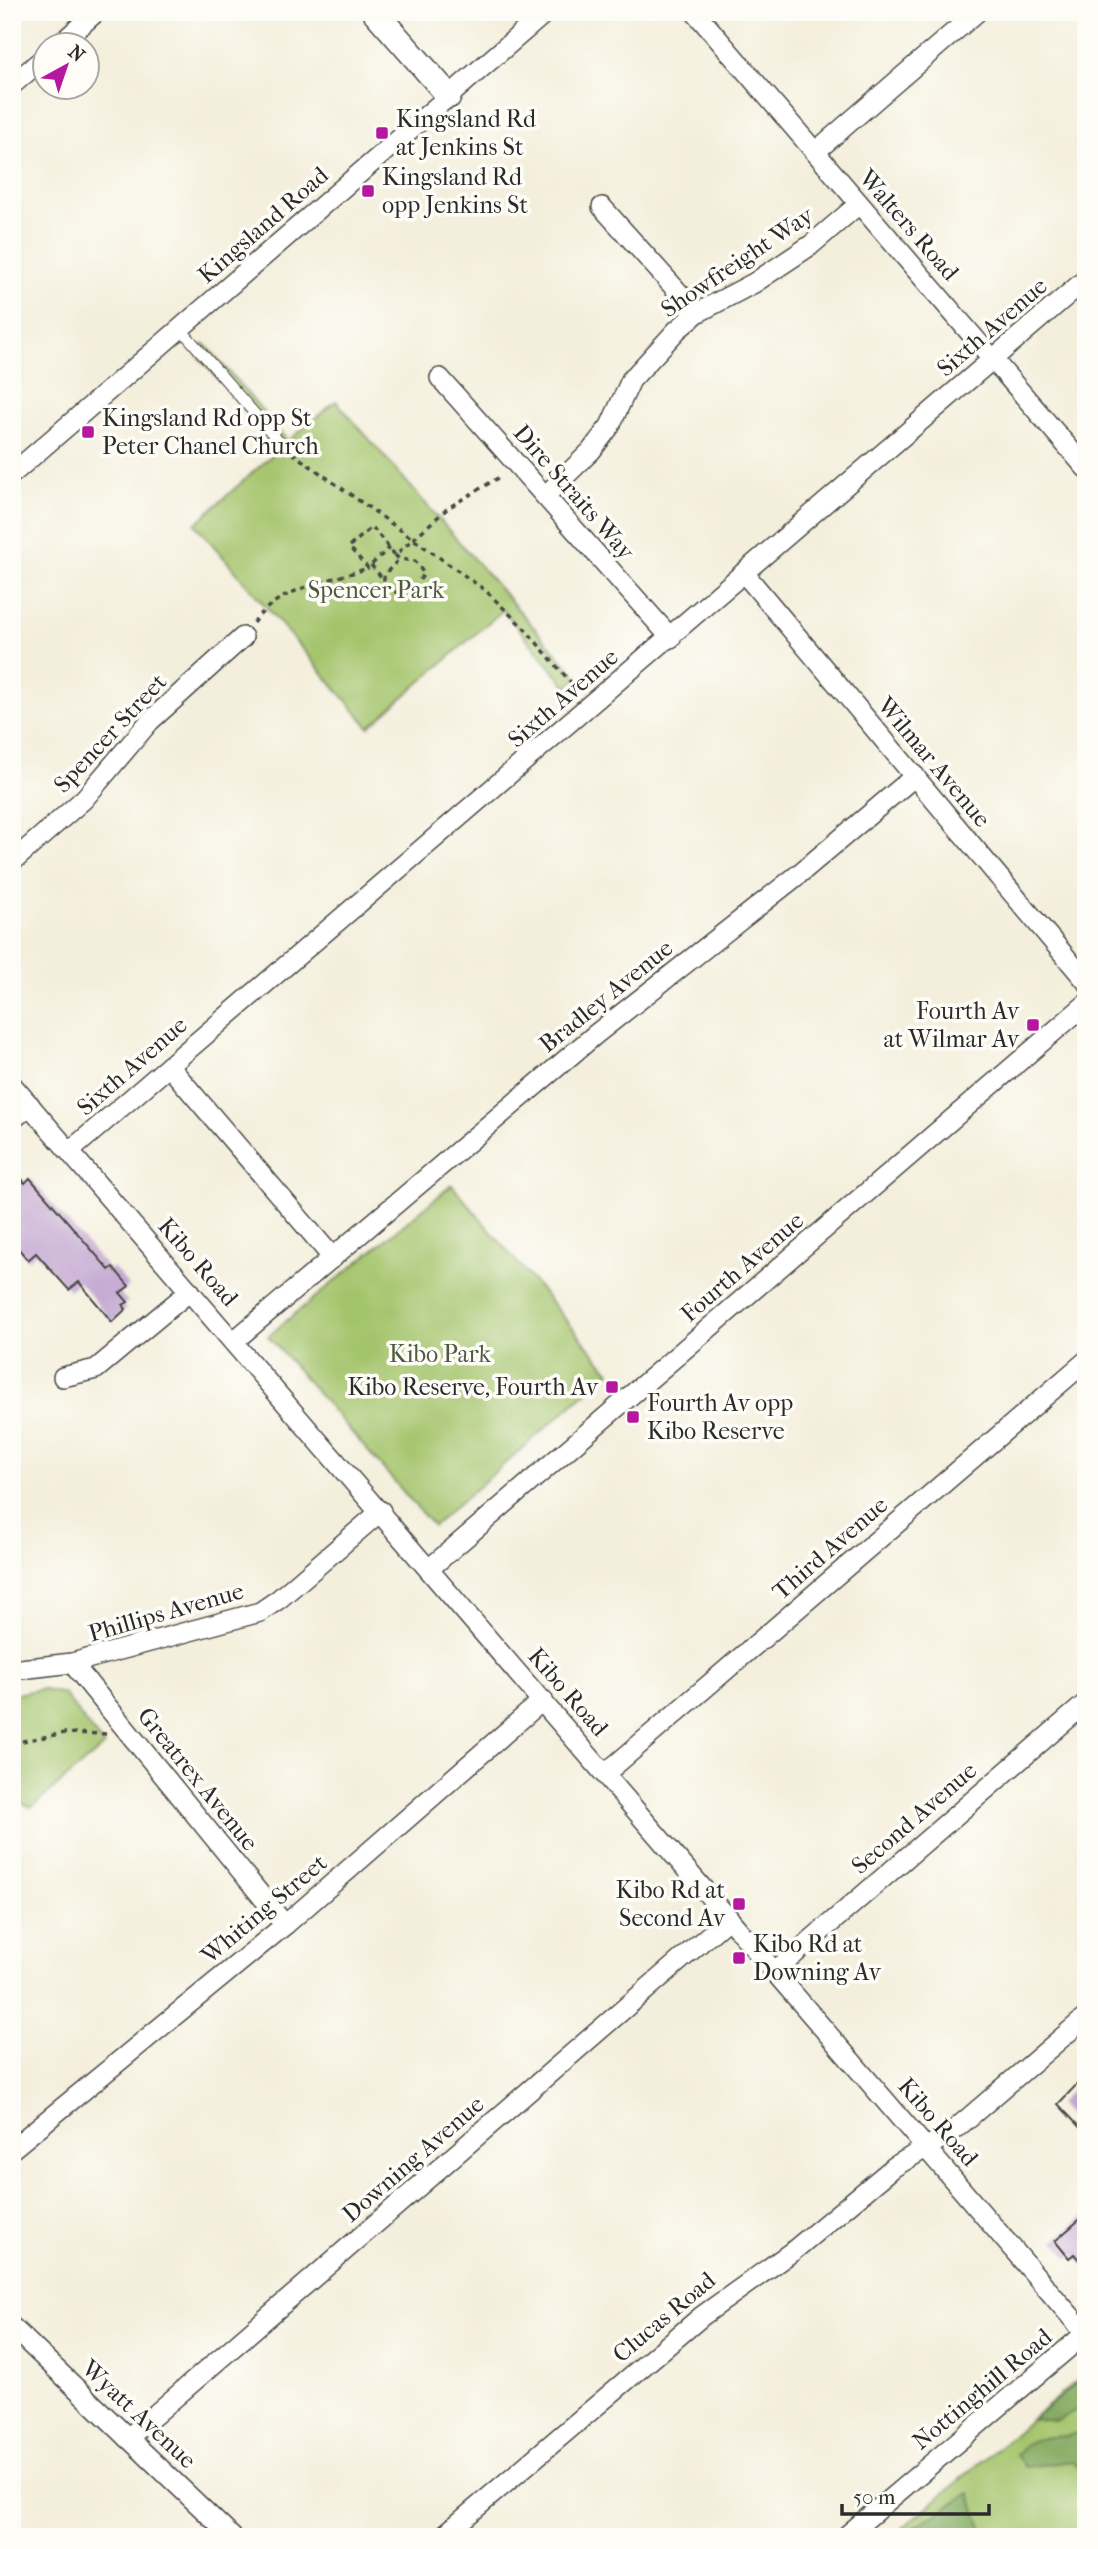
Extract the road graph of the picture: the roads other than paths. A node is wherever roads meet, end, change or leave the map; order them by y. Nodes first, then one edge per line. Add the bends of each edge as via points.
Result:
1 (96, 12) edge
2 (375, 12) edge
3 (545, 12) edge
4 (695, 12) edge
5 (977, 12) edge
6 (74, 32) edge
7 (32, 68) edge
8 (12, 85) edge
9 (449, 96) junction
10 (815, 152) junction
11 (859, 204) junction
12 (601, 206) dead end
13 (1086, 279) edge
14 (697, 313) junction
15 (180, 328) junction
16 (992, 359) junction
17 (440, 378) dead end
18 (282, 446) road end
19 (1086, 468) edge
20 (12, 474) edge
21 (545, 496) junction
22 (744, 573) junction
23 (243, 637) road end
24 (670, 638) junction
25 (915, 776) junction
26 (12, 862) edge
27 (1086, 981) edge
28 (1086, 1004) edge
29 (169, 1066) junction
30 (12, 1085) edge
31 (30, 1105) junction
32 (12, 1120) edge
33 (70, 1151) junction
34 (333, 1258) junction
35 (190, 1291) junction
36 (234, 1341) junction
37 (1086, 1361) edge
38 (64, 1377) dead end
39 (382, 1511) junction
40 (430, 1567) junction
41 (72, 1663) junction
42 (12, 1670) edge
43 (543, 1700) junction
44 (1086, 1703) edge
45 (606, 1773) junction
46 (729, 1917) junction
47 (285, 1925) junction
48 (775, 1970) junction
49 (1086, 2017) edge
50 (927, 2146) junction
51 (12, 2150) edge
52 (12, 2327) edge
53 (1086, 2333) edge
54 (128, 2438) junction
55 (232, 2537) edge
56 (442, 2537) edge
57 (845, 2537) edge

1 - 6 street
2 - 9 street
3 - 9 street, Kingsland Road
4 - 10 street, Walters Road
5 - 10 street
7 - 8 street
9 - 15 street, Kingsland Road
10 - 11 street, Walters Road
11 - 14 street, Showfreight Way via 811,245
11 - 16 street, Walters Road
12 - 14 street
13 - 16 street, Sixth Avenue
14 - 21 street, Showfreight Way via 631,380 610,426
15 - 18 lane
15 - 20 street, Kingsland Road
16 - 19 street, Walters Road
16 - 22 street, Sixth Avenue
17 - 21 street, Dire Straits Way
21 - 24 street, Dire Straits Way
22 - 24 street, Sixth Avenue
22 - 25 street, Wilmar Avenue
23 - 26 street, Spencer Street via 150,721 84,799
24 - 29 street, Sixth Avenue
25 - 27 street, Wilmar Avenue
25 - 34 street, Bradley Avenue via 596,1034
28 - 40 street, Fourth Avenue
29 - 33 street, Sixth Avenue
29 - 34 street
30 - 31 street, Kibo Road
31 - 32 street
31 - 33 street, Kibo Road
33 - 35 street, Kibo Road
34 - 36 street, Bradley Avenue
35 - 36 street, Kibo Road
35 - 38 street via 96,1369
36 - 39 street, Kibo Road
37 - 45 street, Third Avenue
39 - 40 street, Kibo Road
39 - 41 street, Phillips Avenue via 260,1612
40 - 43 street, Kibo Road
41 - 42 street, Phillips Avenue
41 - 47 street, Greatrex Avenue
43 - 45 street, Kibo Road
43 - 47 street, Whiting Street
44 - 48 street, Second Avenue
45 - 46 street, Kibo Road
46 - 48 street, Kibo Road
46 - 54 street, Downing Avenue
47 - 51 street, Whiting Street
48 - 50 street, Kibo Road
49 - 50 street, Clucas Road via 952,2132
50 - 53 street, Kibo Road
50 - 56 street, Clucas Road via 721,2301
52 - 54 street, Wyatt Avenue
53 - 57 street, Nottinghill Road
54 - 55 street, Wyatt Avenue

